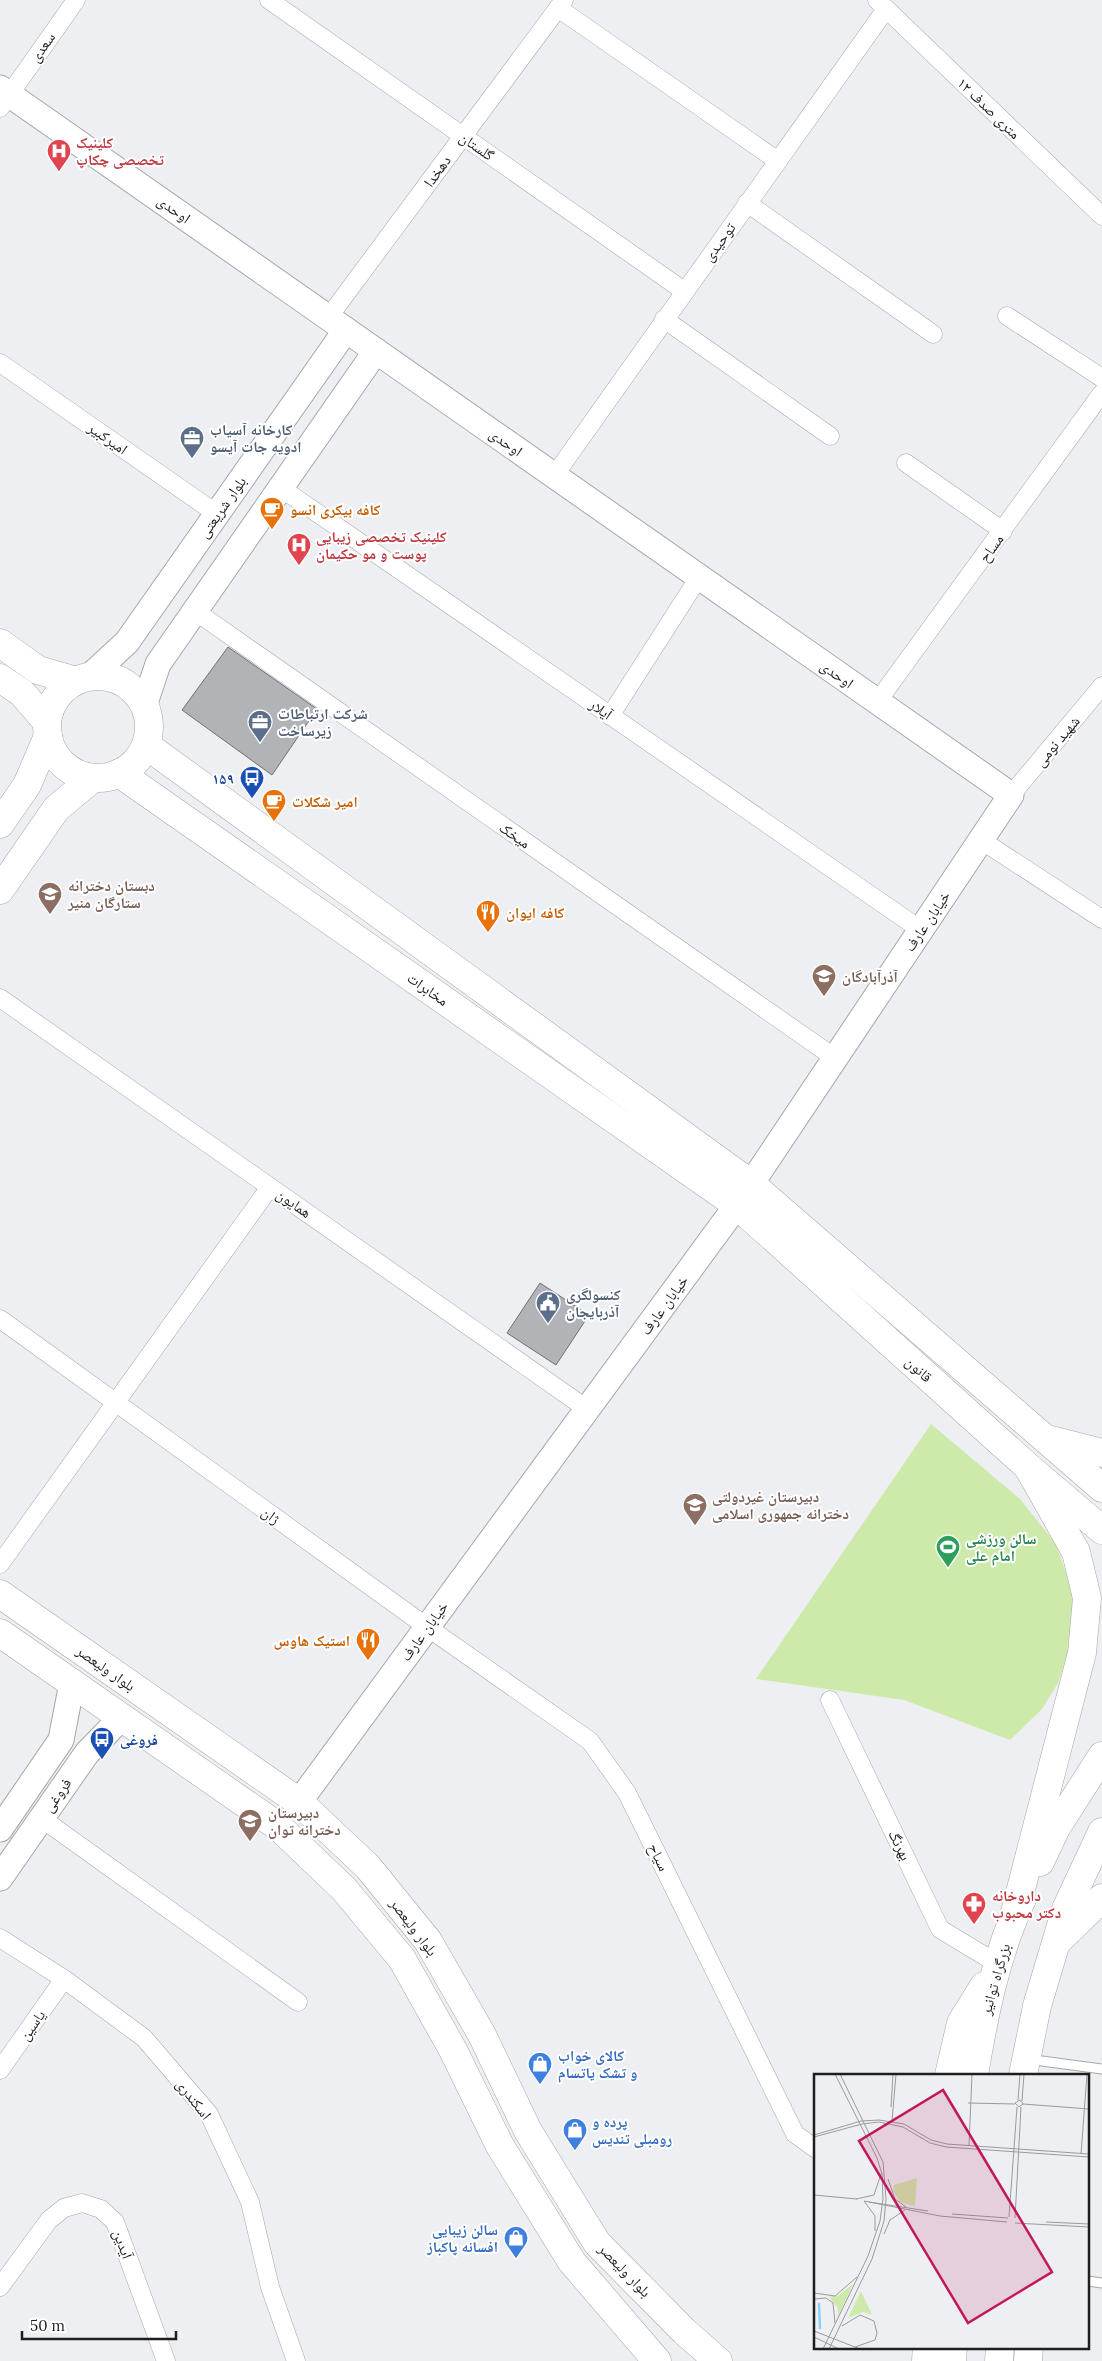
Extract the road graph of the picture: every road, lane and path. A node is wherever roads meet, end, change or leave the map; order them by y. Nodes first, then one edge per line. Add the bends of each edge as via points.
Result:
1 (76, 0) edge
2 (269, 0) edge
3 (561, 4) edge
4 (881, 4) edge
5 (3, 96) edge
6 (462, 136) junction
7 (778, 160) junction
8 (747, 203) junction
9 (1102, 216) edge
10 (684, 291) junction
11 (1007, 316) dead end
12 (664, 319) junction
13 (337, 324) junction
14 (933, 334) dead end
15 (376, 351) junction
16 (0, 362) edge
17 (1102, 378) edge
18 (1102, 394) edge
19 (830, 436) dead end
20 (906, 463) dead end
21 (554, 476) junction
22 (281, 488) junction
23 (217, 514) junction
24 (1003, 531) junction
25 (699, 578) junction
26 (195, 611) junction
27 (0, 643) edge
28 (0, 678) edge
29 (83, 679) junction
30 (1102, 686) edge
31 (878, 702) junction
32 (144, 706) junction
33 (610, 716) junction
34 (47, 729) junction
35 (146, 745) junction
36 (106, 776) junction
37 (1011, 795) junction
38 (0, 824) edge
39 (981, 840) junction
40 (0, 890) edge
41 (1102, 919) edge
42 (921, 930) junction
43 (0, 998) edge
44 (835, 1058) junction
45 (270, 1187) junction
46 (744, 1194) junction
47 (0, 1319) edge
48 (116, 1402) junction
49 (587, 1409) junction
50 (1046, 1439) junction
51 (1102, 1453) edge
52 (1028, 1467) junction
53 (1102, 1488) edge
54 (1102, 1530) edge
55 (0, 1564) edge
56 (0, 1594) edge
57 (427, 1627) junction
58 (0, 1633) edge
59 (72, 1683) junction
60 (830, 1700) dead end
61 (121, 1718) junction
62 (1102, 1756) edge
63 (299, 1802) junction
64 (42, 1818) junction
65 (0, 1828) edge
66 (1102, 1832) edge
67 (0, 1878) edge
68 (1102, 1898) edge
69 (1014, 1916) junction
70 (0, 1938) edge
71 (1056, 1943) junction
72 (998, 1964) junction
73 (64, 1979) junction
74 (298, 2002) dead end
75 (1102, 2069) edge
76 (0, 2070) edge
77 (1036, 2070) edge
78 (949, 2074) edge
79 (974, 2074) edge
80 (814, 2148) edge
81 (563, 2187) junction
82 (537, 2206) junction
83 (0, 2287) edge
84 (1000, 2348) edge
85 (1029, 2348) edge
86 (932, 2350) edge
87 (166, 2361) edge
88 (296, 2361) edge
89 (657, 2361) edge
90 (718, 2361) edge
91 (952, 2361) edge
92 (999, 2361) edge
93 (1028, 2361) edge

1 - 5 street, سعدی
2 - 6 street, گلستان
3 - 6 street, دهخدا
3 - 7 street
4 - 7 street, توحیدی
4 - 9 street, ۱۲ متری صدف
5 - 13 street, اوحدی
6 - 10 street, گلستان
6 - 13 street, دهخدا
7 - 8 street, توحیدی
8 - 10 street, توحیدی
8 - 14 street
10 - 12 street, توحیدی
11 - 17 street
12 - 19 street
12 - 21 street, توحیدی
13 - 15 street, اوحدی
13 - 23 street, بلوار شریعتى
15 - 21 street, اوحدی
15 - 22 street
16 - 23 street, امیرکبیر
18 - 24 street, مساح
20 - 24 street
21 - 25 street, اوحدی
22 - 26 street
22 - 33 street, آیلار
23 - 29 street, بلوار شریعتى via 127,642
24 - 31 street, مساح
25 - 31 street, اوحدی
25 - 33 street
26 - 32 street via 158,664
26 - 44 street, میخک
27 - 29 main road via 38,670
28 - 34 main road via 22,693
29 - 32 main road via 102,676 127,685
29 - 34 main road via 65,688 56,698 50,709
30 - 37 street, شهید نومی
31 - 37 street, اوحدی
32 - 35 main road via 149,732
33 - 42 street, آیلار
34 - 36 main road via 55,754 69,769 80,775
34 - 38 main road via 27,785
35 - 36 main road via 131,766
35 - 46 main road
36 - 40 main road via 56,809
36 - 46 main road, مخابرات
37 - 39 street, خیابان عارف
39 - 41 street
39 - 42 street, خیابان عارف
42 - 44 street, خیابان عارف
43 - 45 street, همایون
44 - 46 street, خیابان عارف
45 - 48 street
45 - 49 street, همایون
46 - 49 street, خیابان عارف
46 - 50 main road, قانون
46 - 52 main road, قانون
47 - 48 street, ژان
48 - 55 street
48 - 57 street, ژان
49 - 57 street, خیابان عارف
50 - 51 main road
50 - 53 main road, قانون
52 - 54 main road, قانون
52 - 69 main road via 1076,1552 1087,1598 1082,1653
56 - 63 main road, بلوار ولیعصر
57 - 63 street, خیابان عارف
57 - 80 street, سیاح via 590,1741 627,1793 795,2134
58 - 59 main road, بلوار ولیعصر
59 - 61 main road, بلوار ولیعصر
59 - 65 street, فروغى via 61,1740
60 - 72 street, بهرنگ via 940,1929
61 - 64 street, فروغى via 87,1753
61 - 82 main road, بلوار ولیعصر via 279,1827 344,1889 402,1959 453,2050 500,2146
62 - 69 main road, بزرگراه توانیر via 1056,1828
63 - 81 main road, بلوار ولیعصر via 368,1867 428,1940 482,2035 528,2131
64 - 67 street, فروغى
64 - 74 street
66 - 71 main road via 1066,1909
68 - 71 main road
69 - 72 main road, بزرگراه توانیر
70 - 73 street, اسکندری
71 - 77 main road via 1037,2006
72 - 78 main road via 961,2023
72 - 79 main road, بزرگراه توانیر via 982,2023
73 - 76 street, یاسین
73 - 88 street, اسکندری via 144,2038 209,2114 250,2202 270,2287
75 - 77 lane
81 - 82 main road
81 - 90 main road, بلوار ولیعصر via 597,2243
82 - 89 main road, بلوار ولیعصر via 572,2262
83 - 87 street, آیدین via 49,2220 64,2208 82,2203 101,2209 115,2222
84 - 92 main road
85 - 93 main road
86 - 91 main road

